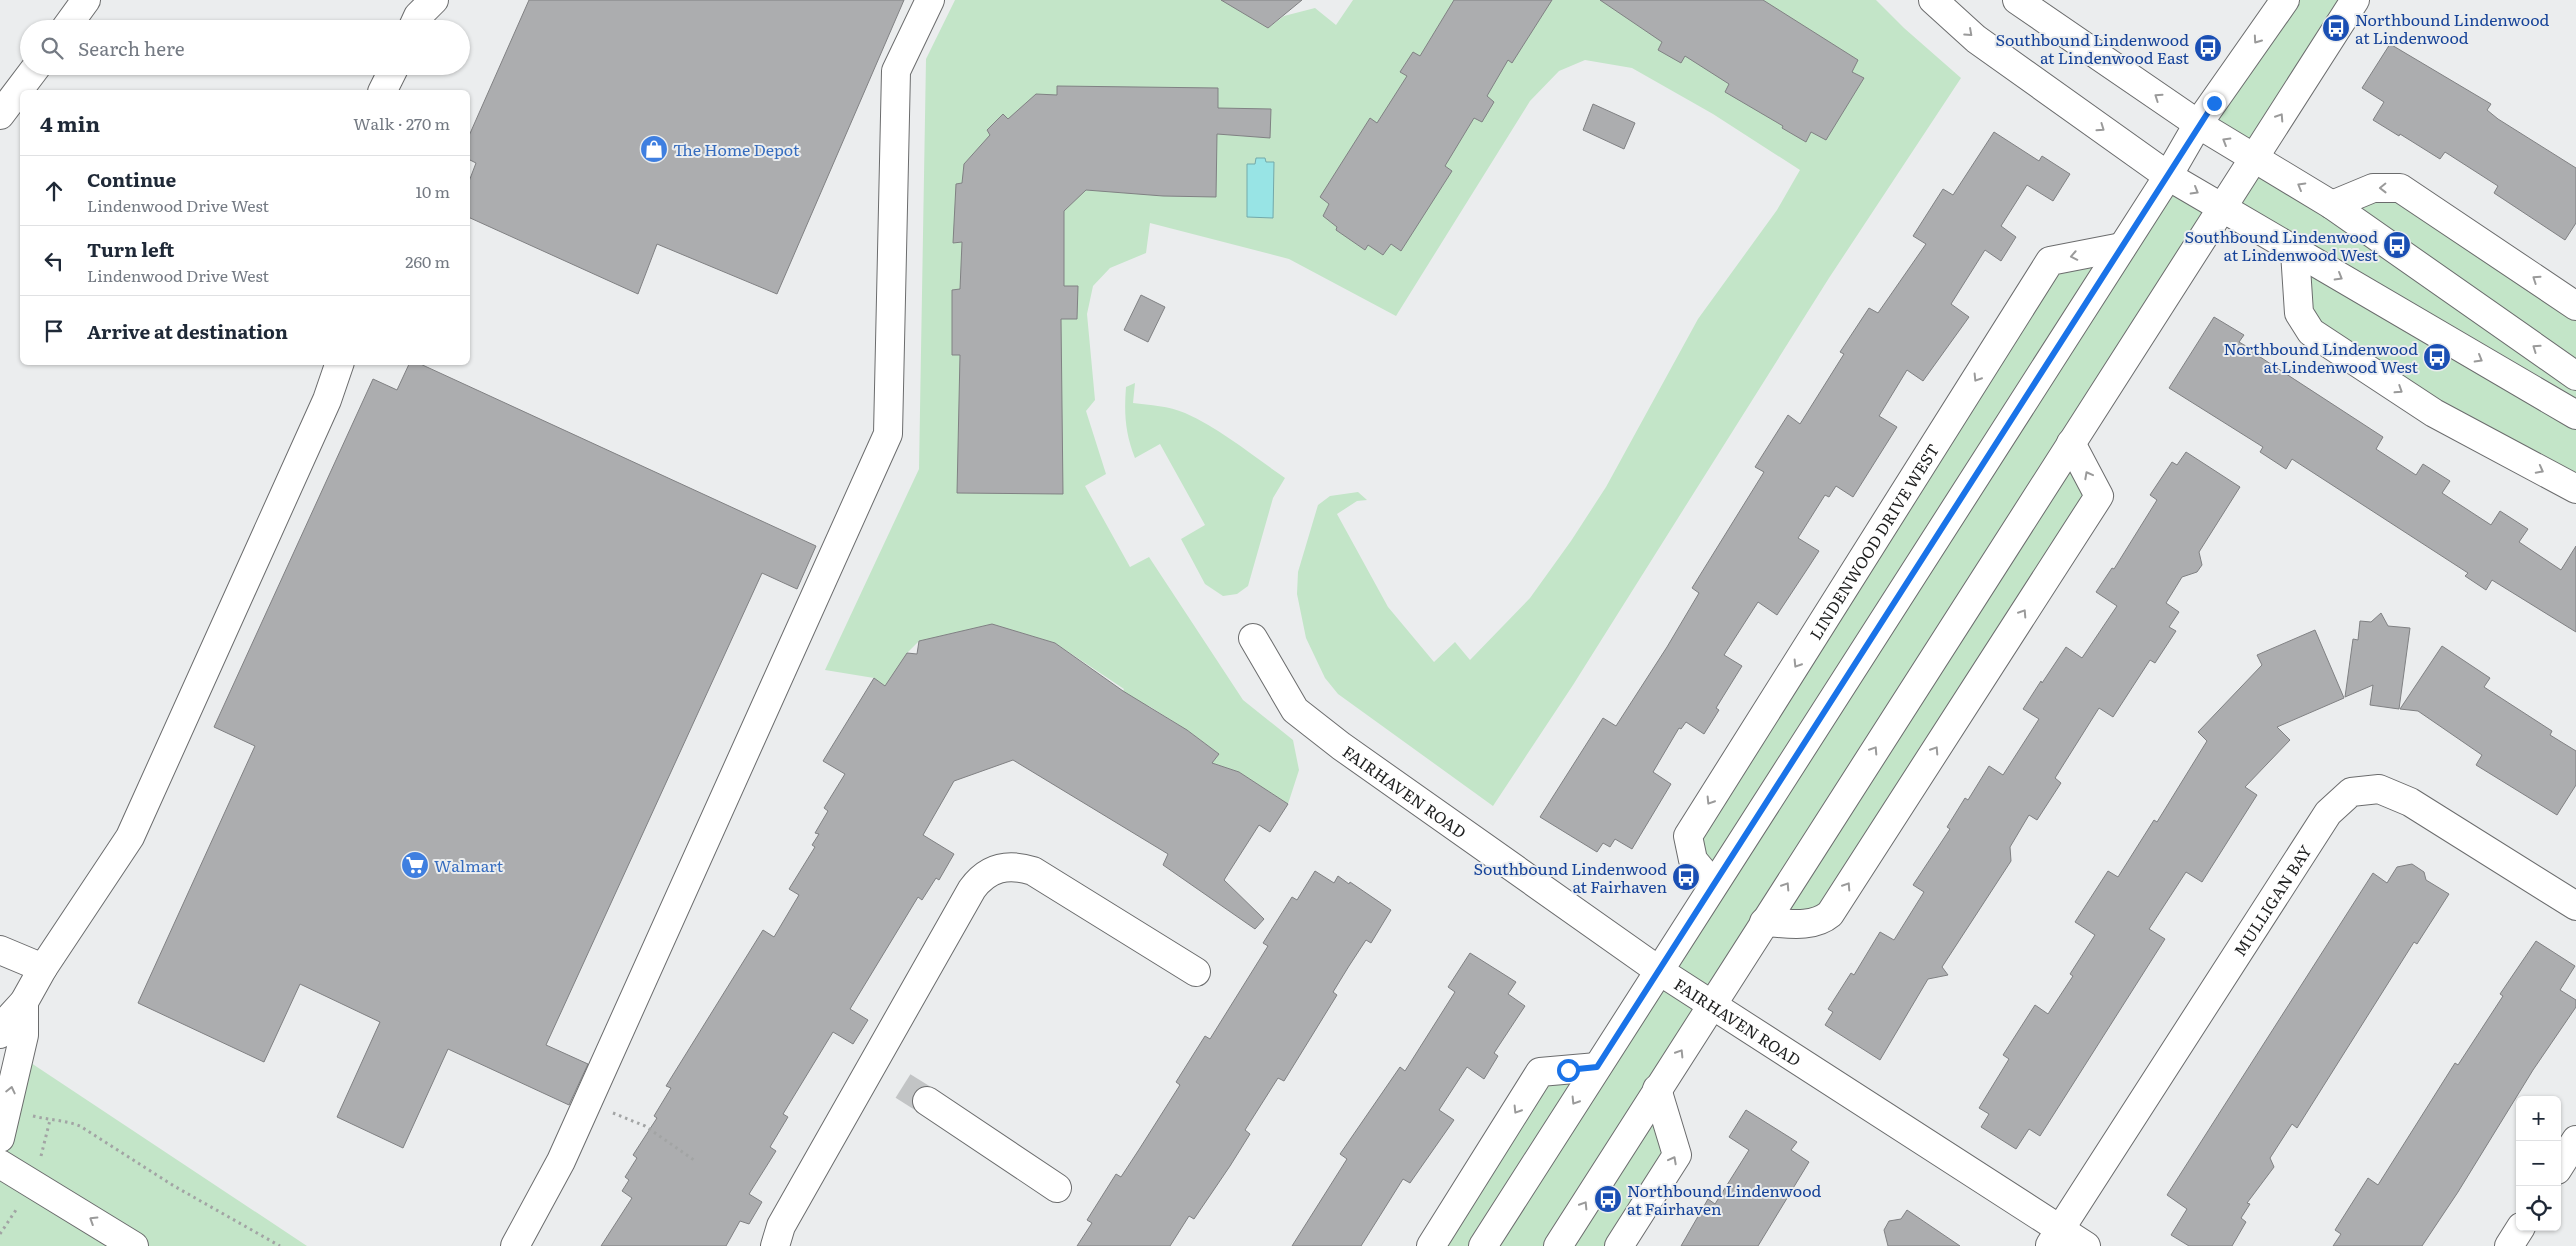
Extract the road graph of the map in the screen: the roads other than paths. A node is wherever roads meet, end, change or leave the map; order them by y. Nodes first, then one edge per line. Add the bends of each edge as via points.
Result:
1 (86, 0) edge
2 (434, 0) edge
3 (930, 0) edge
4 (1933, 0) edge
5 (2017, 0) edge
6 (2285, 0) edge
7 (2355, 0) edge
8 (72, 20) edge
9 (416, 20) edge
10 (32, 75) edge
11 (390, 75) edge
12 (24, 90) edge
13 (383, 90) edge
14 (20, 94) edge
15 (0, 115) edge
16 (2198, 124) junction
17 (2254, 158) junction
18 (2168, 176) junction
19 (2332, 205) junction
20 (2222, 207) junction
21 (2122, 247) junction
22 (2295, 252) junction
23 (2576, 306) edge
24 (339, 365) edge
25 (2576, 376) edge
26 (2576, 415) edge
27 (2071, 443) junction
28 (2576, 489) edge
29 (1253, 638) dead end
30 (1713, 884) junction
31 (2576, 906) edge
32 (1764, 922) junction
33 (0, 950) edge
34 (43, 968) junction
35 (1658, 970) junction
36 (1196, 972) dead end
37 (24, 1002) junction
38 (1710, 1006) junction
39 (1, 1028) edge
40 (1597, 1067) junction
41 (1657, 1089) junction
42 (927, 1101) tunnel mouth
43 (0, 1138) edge
44 (2576, 1140) edge
45 (0, 1164) edge
46 (2561, 1164) edge
47 (1057, 1188) dead end
48 (2518, 1231) edge
49 (2055, 1238) edge
50 (134, 1246) edge
51 (515, 1246) edge
52 (776, 1246) edge
53 (1431, 1246) edge
54 (1483, 1246) edge
55 (1558, 1246) edge
56 (1619, 1246) edge
57 (2086, 1246) edge
58 (2509, 1246) edge

1 - 8 street
2 - 9 street
3 - 51 street via 896,71 888,434 561,1160
4 -> 18 street via 1976,39
16 -> 5 street
6 -> 16 street
17 -> 7 street
10 - 12 street
11 - 13 street
14 - 15 street
17 -> 16 street
16 - 18 street
19 -> 17 street
17 - 20 street
18 -> 20 street
18 - 21 street
23 -> 19 street via 2400,188 2373,188
25 -> 19 street
20 - 22 street
20 - 27 street
21 - 30 street
21 -> 30 street, LINDENWOOD DRIVE WEST via 2050,261 1688,836 1693,860
22 -> 26 street
22 -> 28 street via 2299,313 2311,332 2434,413
24 - 34 street via 327,400 130,837
32 -> 27 street
32 -> 27 street via 1807,923 1822,920 1830,914 2099,496
29 - 35 street, FAIRHAVEN ROAD via 1295,710
30 - 35 street
31 - 49 street, MULLIGAN BAY via 2410,802 2379,789 2352,792 2328,813
32 - 38 street
33 - 34 street
34 - 37 street
35 - 38 street, FAIRHAVEN ROAD
35 - 40 street
36 - 52 street via 1033,871 1018,866 999,868 982,876 972,888 781,1226
37 - 39 street
43 -> 37 street via 24,1035
41 -> 38 street
38 - 49 street, FAIRHAVEN ROAD
40 -> 53 street via 1540,1072
40 -> 54 street
55 -> 41 street
56 -> 41 street via 1677,1155
42 - 47 street
44 - 46 street
50 -> 45 street
48 - 58 street
49 - 57 street, FAIRHAVEN ROAD

